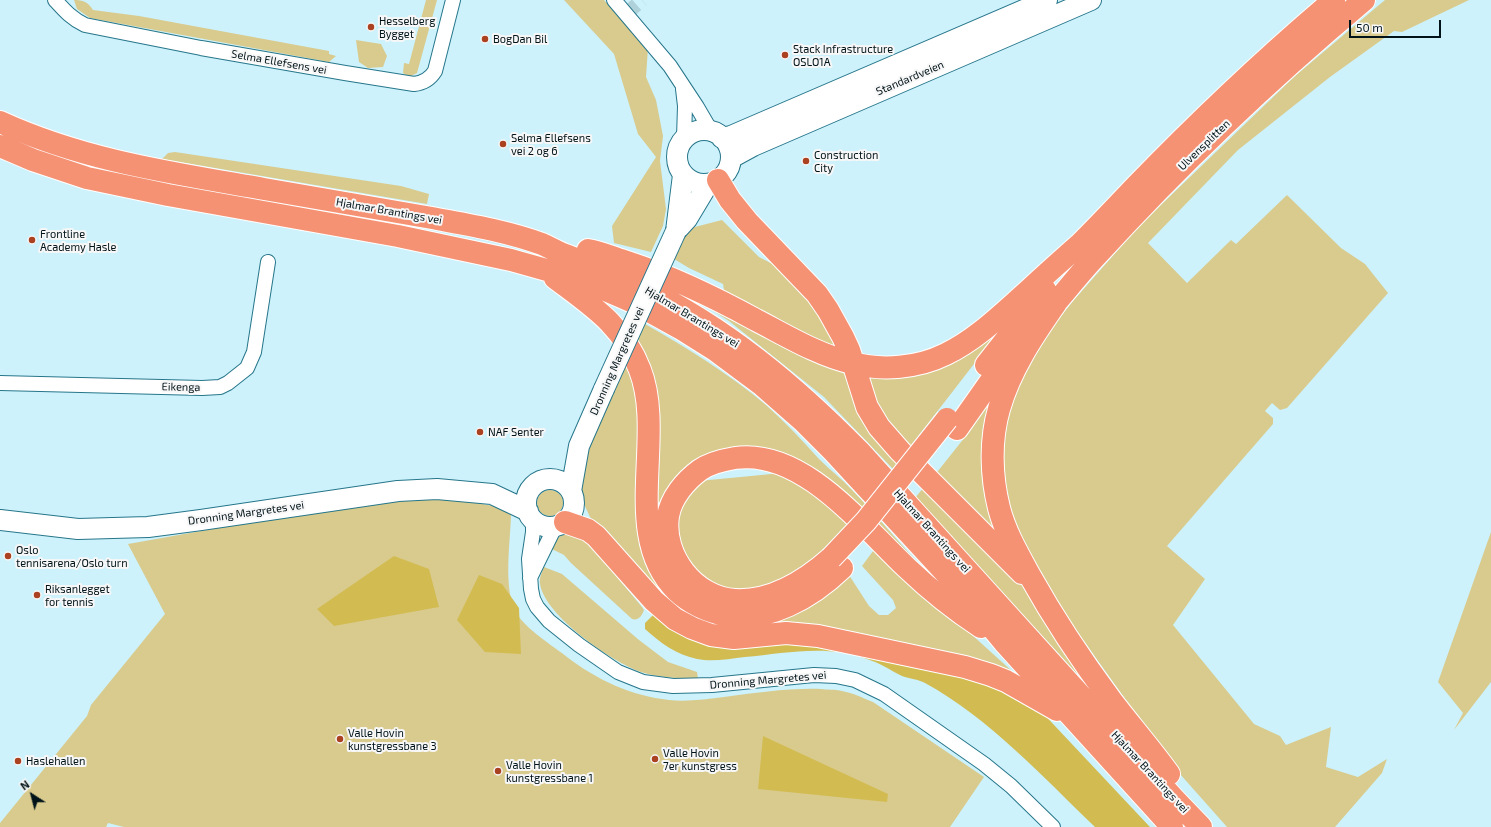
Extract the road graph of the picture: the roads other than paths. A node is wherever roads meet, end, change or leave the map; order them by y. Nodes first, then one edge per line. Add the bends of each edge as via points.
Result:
1 (56, 0) edge
2 (453, 0) edge
3 (614, 0) edge
4 (1047, 0) edge
5 (1091, 0) edge
6 (1334, 0) edge
7 (1364, 0) edge
8 (682, 85) junction
9 (0, 122) edge
10 (717, 135) junction
11 (684, 138) junction
12 (0, 146) edge
13 (731, 158) junction
14 (683, 175) junction
15 (713, 182) junction
16 (676, 231) junction
17 (1081, 243) junction
18 (542, 244) junction
19 (268, 262) dead end
20 (543, 269) junction
21 (1056, 303) junction
22 (853, 364) junction
23 (0, 383) edge
24 (952, 424) junction
25 (579, 446) junction
26 (539, 484) junction
27 (571, 491) junction
28 (492, 494) junction
29 (530, 516) junction
30 (0, 520) edge
31 (560, 525) junction
32 (836, 563) junction
33 (530, 578) junction
34 (1036, 586) junction
35 (1004, 642) junction
36 (1075, 720) junction
37 (1053, 827) edge
38 (1172, 827) edge
39 (1201, 827) edge
40 (1207, 827) edge

1 - 2 street, Selma Ellefsens vei via 75,21 85,25 345,74 414,84 428,80 435,71
3 - 8 street via 662,56
4 - 10 street, Standardveien via 731,136
5 - 13 street, Standardveien via 753,146
6 - 17 highway, Ulvensplitten via 1210,111
7 - 21 highway, Ulvensplitten via 1277,76 1199,150 1127,222
8 - 10 street
8 - 11 street via 685,106
9 - 18 highway, Hjalmar Brantings vei via 42,140 108,159 173,173 476,226
10 - 11 street via 704,130
10 - 13 street via 729,148
11 - 14 street via 678,147 676,158
12 - 20 highway, Hjalmar Brantings vei via 87,178 435,243
13 - 15 street via 728,169
14 - 15 street via 694,183
14 - 16 street, Dronning Margretes vei
15 - 16 street, Dronning Margretes vei
15 - 22 highway via 817,294 843,337
16 - 25 street, Dronning Margretes vei, bridge
17 - 22 highway via 987,327 944,355 899,367
17 - 24 highway via 1000,346
18 - 22 highway via 592,251 659,273 692,287 810,348
18 - 39 highway, Hjalmar Brantings vei via 672,303 725,335 793,388 859,451
19 - 23 street, Eikenga via 254,352 247,368 220,387
20 - 32 highway via 612,324 623,337 640,370 647,403 650,544 660,570 671,585 699,607 715,613 749,617 787,606 818,589
20 - 35 highway, Hjalmar Brantings vei via 604,289 660,317 710,347 762,384 838,456 955,583
21 - 24 highway
21 - 34 highway via 1028,343 1005,389 995,427 993,447 993,470 999,509 1011,539
22 - 34 highway via 867,407 884,433 986,539
24 - 32 highway via 878,529
25 - 26 street, Dronning Margretes vei via 562,466
25 - 27 street, Dronning Margretes vei
26 - 27 street, Dronning Margretes vei via 554,480 561,482
26 - 28 street, Dronning Margretes vei
26 - 29 street, Dronning Margretes vei via 527,497
27 - 31 street, Dronning Margretes vei via 574,507 571,515
28 - 29 street, Dronning Margretes vei
28 - 30 street, Dronning Margretes vei via 448,490 398,491 148,527 78,529
29 - 31 street, Dronning Margretes vei via 542,526
29 - 33 street, Dronning Margretes vei via 533,532 528,559
31 - 33 street, Dronning Margretes vei
31 - 36 highway via 588,530 596,536 662,609 680,623 692,628 711,635 734,638 786,633 818,636 965,667 1013,684
32 - 35 highway via 782,591 749,600 718,597 688,577 675,559 668,535 668,516 683,486 708,465 740,457 776,462 807,477 822,488 940,597
33 - 37 street, Dronning Margretes vei via 537,607 549,620 605,664 643,682 690,686 827,675 865,684 884,694 992,771
34 - 40 highway via 1097,681
35 - 36 highway, Hjalmar Brantings vei
36 - 38 highway, Hjalmar Brantings vei

